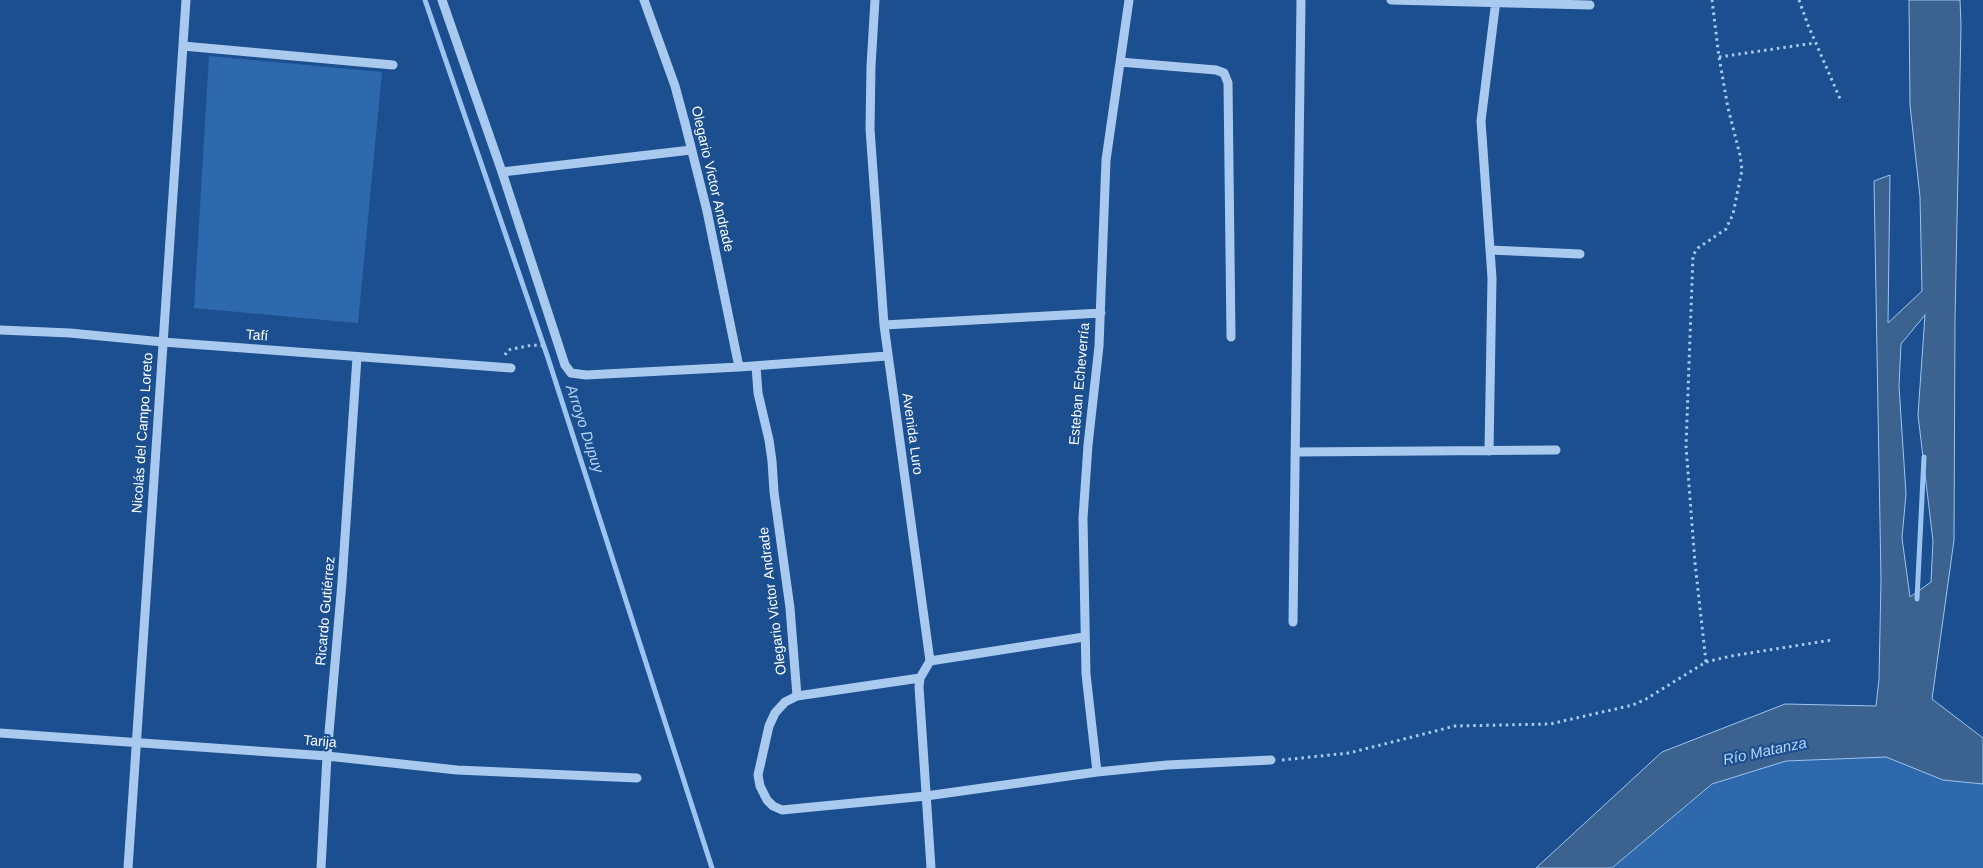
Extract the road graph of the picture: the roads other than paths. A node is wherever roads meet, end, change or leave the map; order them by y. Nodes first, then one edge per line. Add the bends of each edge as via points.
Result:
1 (186, 0) edge
2 (442, 0) edge
3 (644, 0) edge
4 (875, 0) edge
5 (1128, 0) edge
6 (1301, 0) edge
7 (1391, 0) edge
8 (1496, 1) edge
9 (1590, 5) dead end
10 (183, 46) junction
11 (1120, 62) junction
12 (393, 65) dead end
13 (691, 150) junction
14 (502, 172) junction
15 (1490, 250) junction
16 (1580, 254) dead end
17 (1101, 313) junction
18 (884, 325) junction
19 (0, 330) edge
20 (1231, 337) dead end
21 (163, 342) junction
22 (888, 356) junction
23 (357, 357) junction
24 (756, 366) junction
25 (511, 368) dead end
26 (739, 368) junction
27 (1556, 450) dead end
28 (1489, 451) junction
29 (1296, 452) junction
30 (1293, 622) dead end
31 (1084, 637) junction
32 (930, 661) junction
33 (920, 678) junction
34 (797, 696) junction
35 (0, 733) edge
36 (136, 743) junction
37 (327, 756) junction
38 (1271, 760) road end
39 (1097, 772) junction
40 (637, 778) dead end
41 (926, 796) junction
42 (128, 868) edge
43 (321, 868) edge
44 (931, 868) edge

1 - 10 street, Nicolás del Campo Loreto
2 - 14 street
3 - 13 street, Olegario Victor Andrade via 675,86
4 - 18 street, Avenida Luro via 870,129
5 - 11 street, Esteban Echeverría
6 - 29 street
7 - 8 street
8 - 9 street
8 - 15 street via 1480,121
10 - 12 street
10 - 21 street, Nicolás del Campo Loreto
11 - 17 street, Esteban Echeverría via 1106,160
11 - 20 street via 1224,73 1228,83
13 - 14 street
13 - 26 street, Olegario Victor Andrade
14 - 26 street via 565,365 571,373
15 - 16 street
15 - 28 street
17 - 18 street
17 - 31 street, Esteban Echeverría via 1083,518
18 - 22 street, Avenida Luro
19 - 21 street, Tafí
21 - 23 street, Tafí
21 - 36 street, Nicolás del Campo Loreto
22 - 24 street
22 - 32 street, Avenida Luro
23 - 25 street, Tafí
23 - 37 street, Ricardo Gutiérrez
24 - 26 street
24 - 34 street, Olegario Victor Andrade via 758,393 771,454 792,626
27 - 28 street
28 - 29 street
29 - 30 street
31 - 32 street
31 - 39 street, Esteban Echeverría
32 - 33 street
33 - 34 street
33 - 41 street
34 - 41 street via 785,702 775,713 758,775 760,786 773,806 782,810
35 - 36 street, Tarija
36 - 37 street, Tarija
36 - 42 street, Nicolás del Campo Loreto
37 - 40 street, Tarija via 457,770
37 - 43 street, Ricardo Gutiérrez
38 - 39 street
39 - 41 street
41 - 44 street

